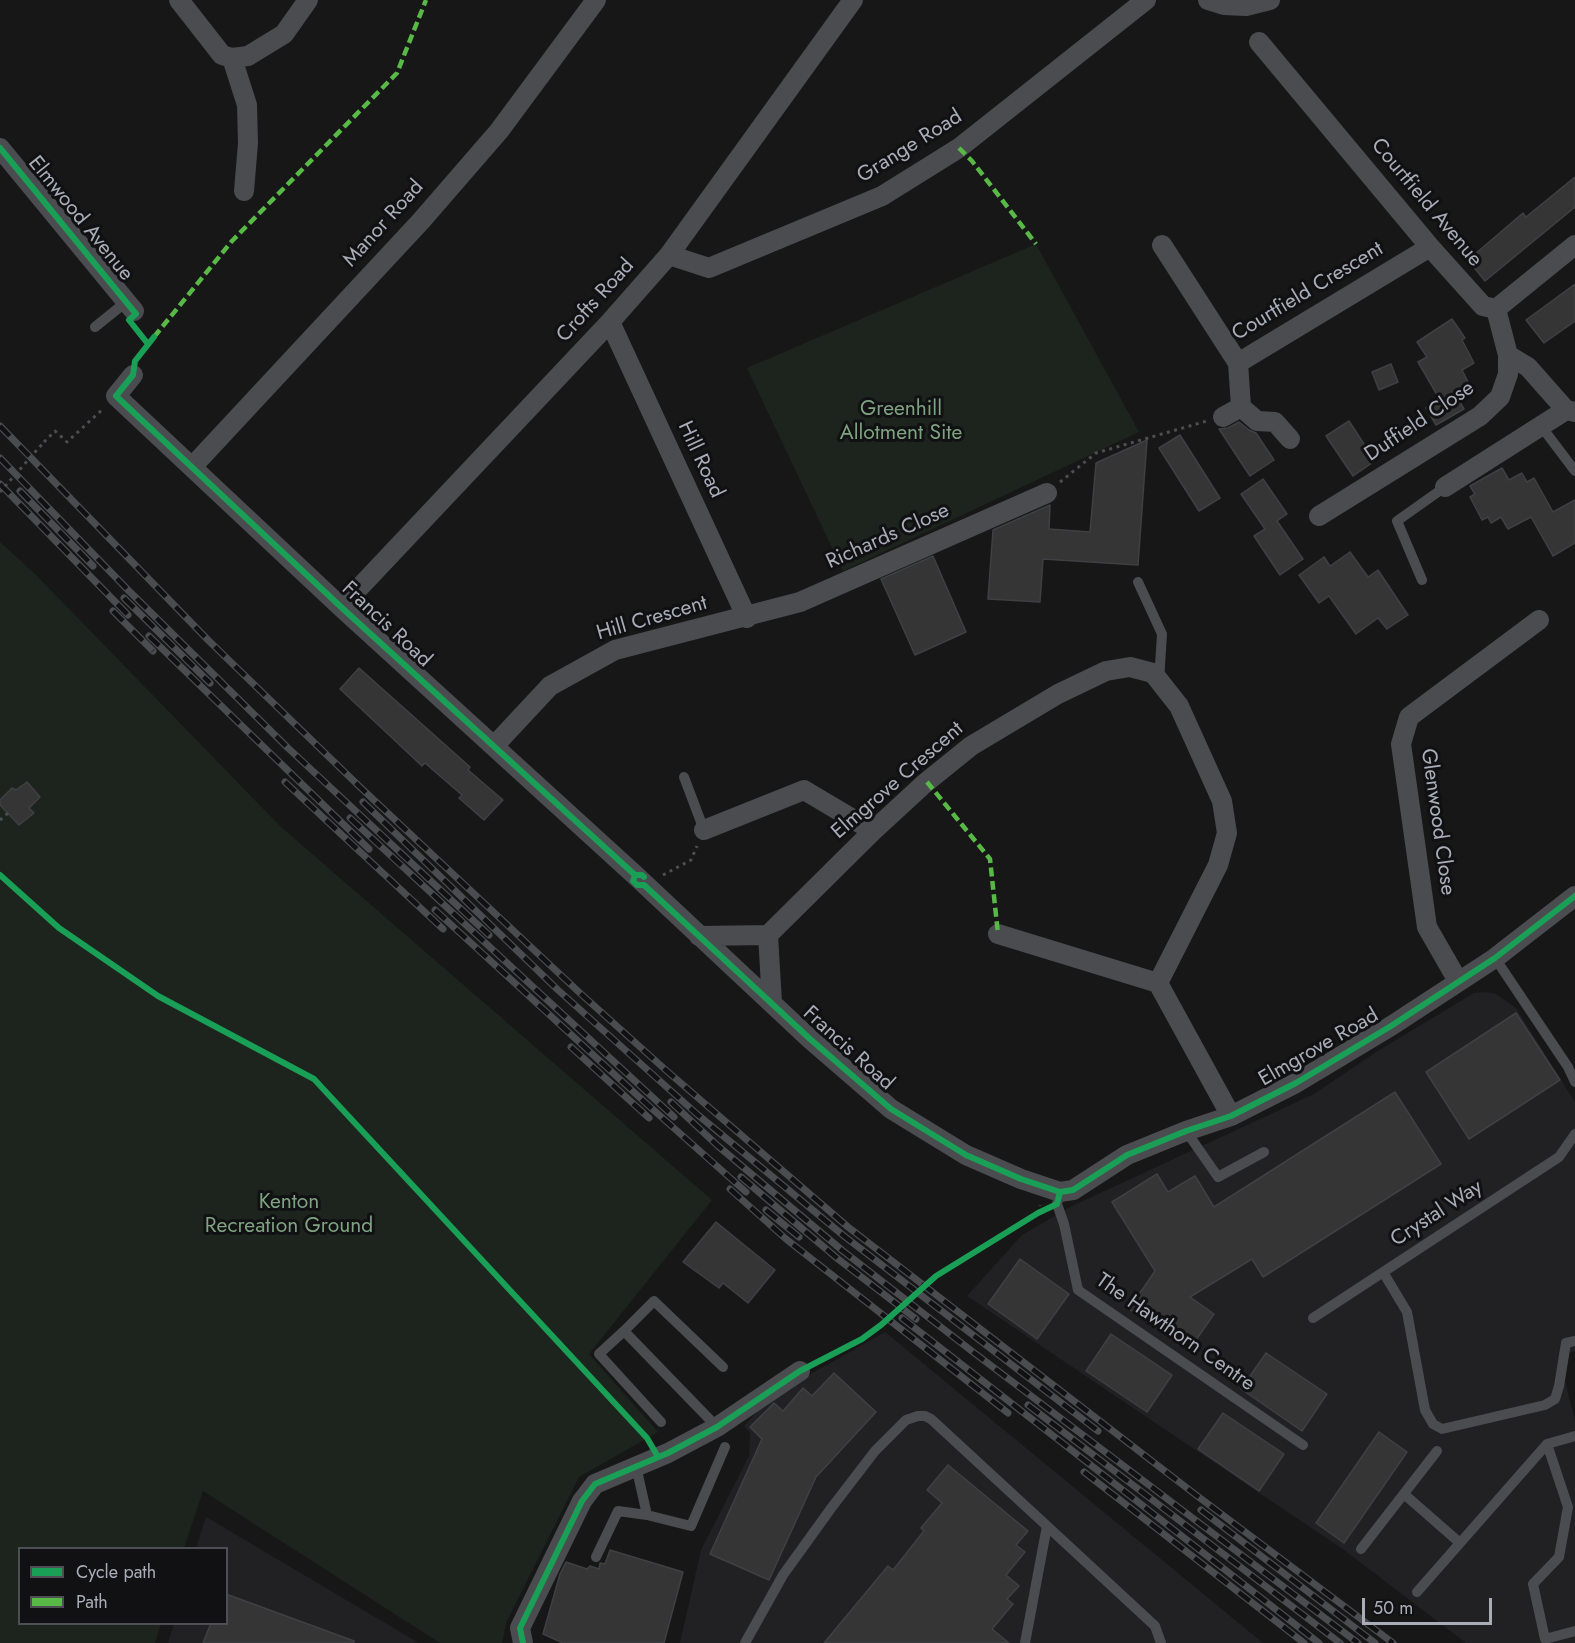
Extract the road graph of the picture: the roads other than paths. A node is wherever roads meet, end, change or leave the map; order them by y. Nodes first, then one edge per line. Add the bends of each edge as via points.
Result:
1 (179, 0) edge
2 (308, 0) edge
3 (596, 0) edge
4 (853, 0) edge
5 (1146, 0) edge
6 (1208, 0) edge
7 (1270, 0) edge
8 (1260, 42) dead end
9 (232, 57) junction
10 (0, 148) edge
11 (244, 191) dead end
12 (1162, 245) dead end
13 (1575, 245) edge
14 (1430, 247) junction
15 (669, 255) junction
16 (130, 307) joint
17 (1496, 309) junction
18 (610, 322) junction
19 (95, 327) dead end
20 (1509, 356) junction
21 (1238, 363) junction
22 (133, 375) dead end
23 (1241, 407) junction
24 (1570, 411) edge
25 (1223, 417) road end
26 (1541, 426) junction
27 (1290, 439) dead end
28 (192, 467) junction
29 (1575, 471) edge
30 (1445, 487) joint
31 (1047, 493) road end
32 (1319, 516) dead end
33 (1422, 580) dead end
34 (1138, 582) dead end
35 (342, 607) junction
36 (747, 618) junction
37 (1539, 620) dead end
38 (1159, 681) junction
39 (494, 746) junction
40 (684, 777) dead end
41 (704, 830) joint
42 (873, 831) junction
43 (1575, 896) edge
44 (998, 934) dead end
45 (768, 935) junction
46 (699, 936) junction
47 (1495, 958) junction
48 (1458, 981) junction
49 (1158, 983) junction
50 (772, 1003) junction
51 (1575, 1082) edge
52 (1231, 1116) junction
53 (1186, 1131) junction
54 (1575, 1134) edge
55 (1264, 1152) dead end
56 (1058, 1198) junction
57 (1383, 1272) junction
58 (1313, 1318) dead end
59 (624, 1330) junction
60 (1575, 1341) edge
61 (723, 1367) dead end
62 (800, 1371) dead end
63 (661, 1422) dead end
64 (717, 1427) junction
65 (1575, 1436) edge
66 (1547, 1444) junction
67 (1303, 1445) dead end
68 (725, 1447) dead end
69 (1437, 1452) dead end
70 (636, 1466) junction
71 (1404, 1494) junction
72 (647, 1515) junction
73 (1047, 1526) junction
74 (1460, 1543) junction
75 (1361, 1549) dead end
76 (597, 1557) dead end
77 (1417, 1592) dead end
78 (1575, 1631) edge
79 (523, 1643) edge
80 (744, 1643) edge
81 (1025, 1643) edge
82 (1161, 1643) edge

1 - 9 street via 222,55
2 - 9 street via 284,34 248,56
3 - 28 street, Manor Road via 499,131 421,221
4 - 15 street, Crofts Road
5 - 15 street, Grange Road via 958,148 882,196 709,268
6 - 7 street via 1246,6
8 - 14 street, Courtfield Avenue
9 - 11 street via 247,105
10 - 16 street, Elmwood Avenue
12 - 21 street, Courtfield Crescent
13 - 17 street
14 - 17 street, Courtfield Avenue via 1482,306
14 - 21 street, Courtfield Crescent
15 - 18 street, Crofts Road
16 - 19 lane
17 - 20 street, Duffield Close
18 - 35 street, Crofts Road
18 - 36 street, Hill Road
20 - 24 street via 1528,367
20 - 32 street, Duffield Close via 1500,396 1480,416
21 - 23 street
22 - 28 street, Francis Road via 116,396
23 - 25 street
23 - 27 street via 1257,421 1275,422
24 - 26 street
26 - 29 lane
26 - 30 street
28 - 35 street, Francis Road
30 - 33 lane via 1397,522
31 - 36 street, Richards Close via 800,602
34 - 38 lane via 1162,634
35 - 39 street, Francis Road
36 - 39 street, Hill Crescent via 615,650 550,686
37 - 48 street, Glenwood Close via 1410,717 1401,744 1427,927
38 - 42 street, Elmgrove Crescent via 1153,674 1130,667 1106,671 1058,694 971,746
38 - 49 street, Elmgrove Crescent via 1179,706 1222,801 1227,833 1218,865
39 - 46 street, Francis Road
40 - 41 lane
41 - 42 street via 804,790
42 - 45 street, Elmgrove Crescent
43 - 47 street, Elmgrove Road
44 - 49 street
45 - 46 street
45 - 50 street
46 - 50 street, Francis Road
47 - 48 street, Elmgrove Road
47 - 51 lane
48 - 52 street, Elmgrove Road via 1296,1083
49 - 52 street
50 - 56 street, Francis Road via 891,1109 966,1155
52 - 53 street, Elmgrove Road
53 - 55 lane via 1218,1177
53 - 56 street, Elmgrove Road via 1127,1155
54 - 57 lane, Crystal Way via 1559,1157
56 - 67 lane, The Hawthorn Centre via 1078,1290
57 - 58 lane, Crystal Way
57 - 60 lane via 1407,1312 1425,1410 1433,1424 1442,1429 1545,1405 1555,1399 1566,1343
59 - 61 lane via 654,1301
59 - 63 lane via 599,1354
59 - 64 lane
62 - 64 street
64 - 70 street
65 - 66 lane
66 - 74 lane
66 - 78 lane via 1568,1507 1558,1557 1533,1584 1545,1639
68 - 72 lane via 691,1526
69 - 71 lane
70 - 72 lane
70 - 79 street via 595,1484 588,1492 520,1628
71 - 74 lane
71 - 75 lane
72 - 76 lane via 618,1511
73 - 80 lane via 931,1419 913,1417 875,1451 832,1507 783,1575
73 - 81 lane
73 - 82 lane via 1155,1626
74 - 77 lane

